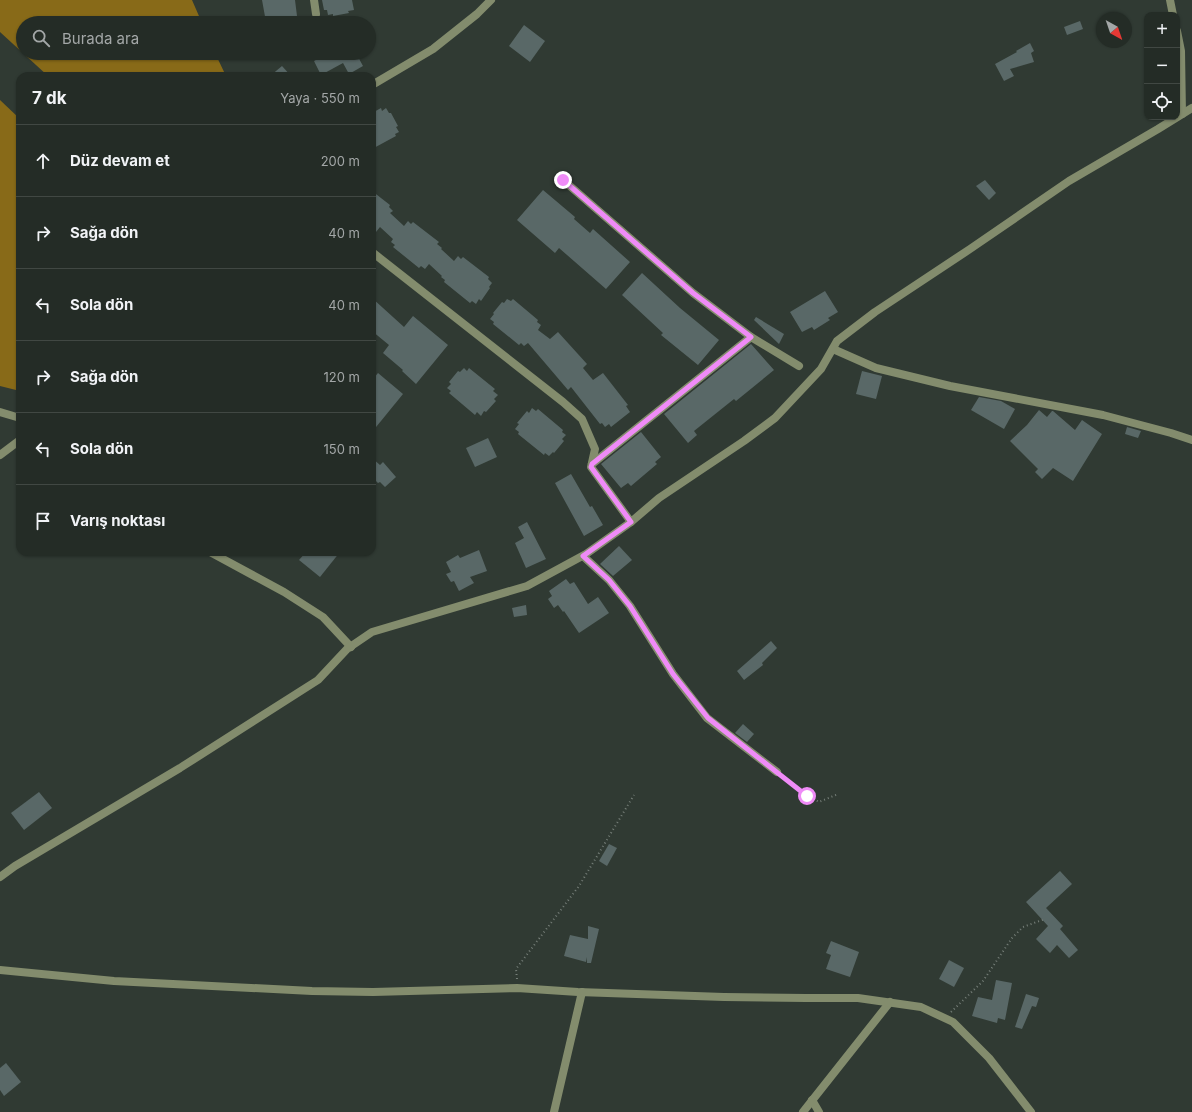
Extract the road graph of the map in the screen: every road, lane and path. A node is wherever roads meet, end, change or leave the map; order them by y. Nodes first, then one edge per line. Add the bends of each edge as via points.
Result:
1 (314, 0) edge
2 (491, 0) edge
3 (1170, 0) edge
4 (1172, 12) edge
5 (316, 14) dead end
6 (1180, 46) edge
7 (376, 83) edge
8 (1192, 108) edge
9 (1182, 114) junction
10 (563, 180) dead end
11 (376, 255) edge
12 (751, 337) junction
13 (833, 349) junction
14 (799, 366) dead end
15 (0, 412) edge
16 (16, 417) edge
17 (1192, 440) edge
18 (16, 443) edge
19 (0, 455) edge
20 (592, 464) junction
21 (631, 522) junction
22 (217, 556) edge
23 (583, 556) junction
24 (351, 647) junction
25 (777, 772) joint
26 (838, 794) dead end
27 (634, 795) dead end
28 (0, 878) edge
29 (1045, 919) dead end
30 (0, 970) edge
31 (517, 988) junction
32 (582, 992) junction
33 (890, 1002) junction
34 (945, 1018) junction
35 (812, 1100) junction
36 (554, 1112) edge
37 (803, 1112) edge
38 (819, 1112) edge
39 (1031, 1112) edge

1 - 5 street
2 - 7 street via 433,49
3 - 4 street
6 - 9 street
8 - 9 street
9 - 13 street via 1069,181 875,312 837,341
10 - 12 street via 693,293
11 - 20 street via 582,419 595,449
12 - 14 street
12 - 20 street
13 - 17 street via 876,368 950,386 1103,415
13 - 21 street via 822,369 775,418 659,498
15 - 16 street
18 - 19 street
20 - 21 street via 591,467
21 - 23 street
22 - 24 street via 284,592 323,617
23 - 24 street via 527,586 372,632
23 - 25 street via 609,580 630,606 673,674 708,718
24 - 28 street via 318,680 180,768 15,866
25 - 26 path via 819,802
27 - 31 path via 579,886 516,969
29 - 34 path via 1023,927 1012,938 983,981
30 - 31 street via 114,981 312,991
31 - 32 street
32 - 33 street via 858,998
32 - 36 street
33 - 34 street via 922,1007
33 - 35 street
34 - 39 street via 953,1022 989,1058
35 - 37 street
35 - 38 street

